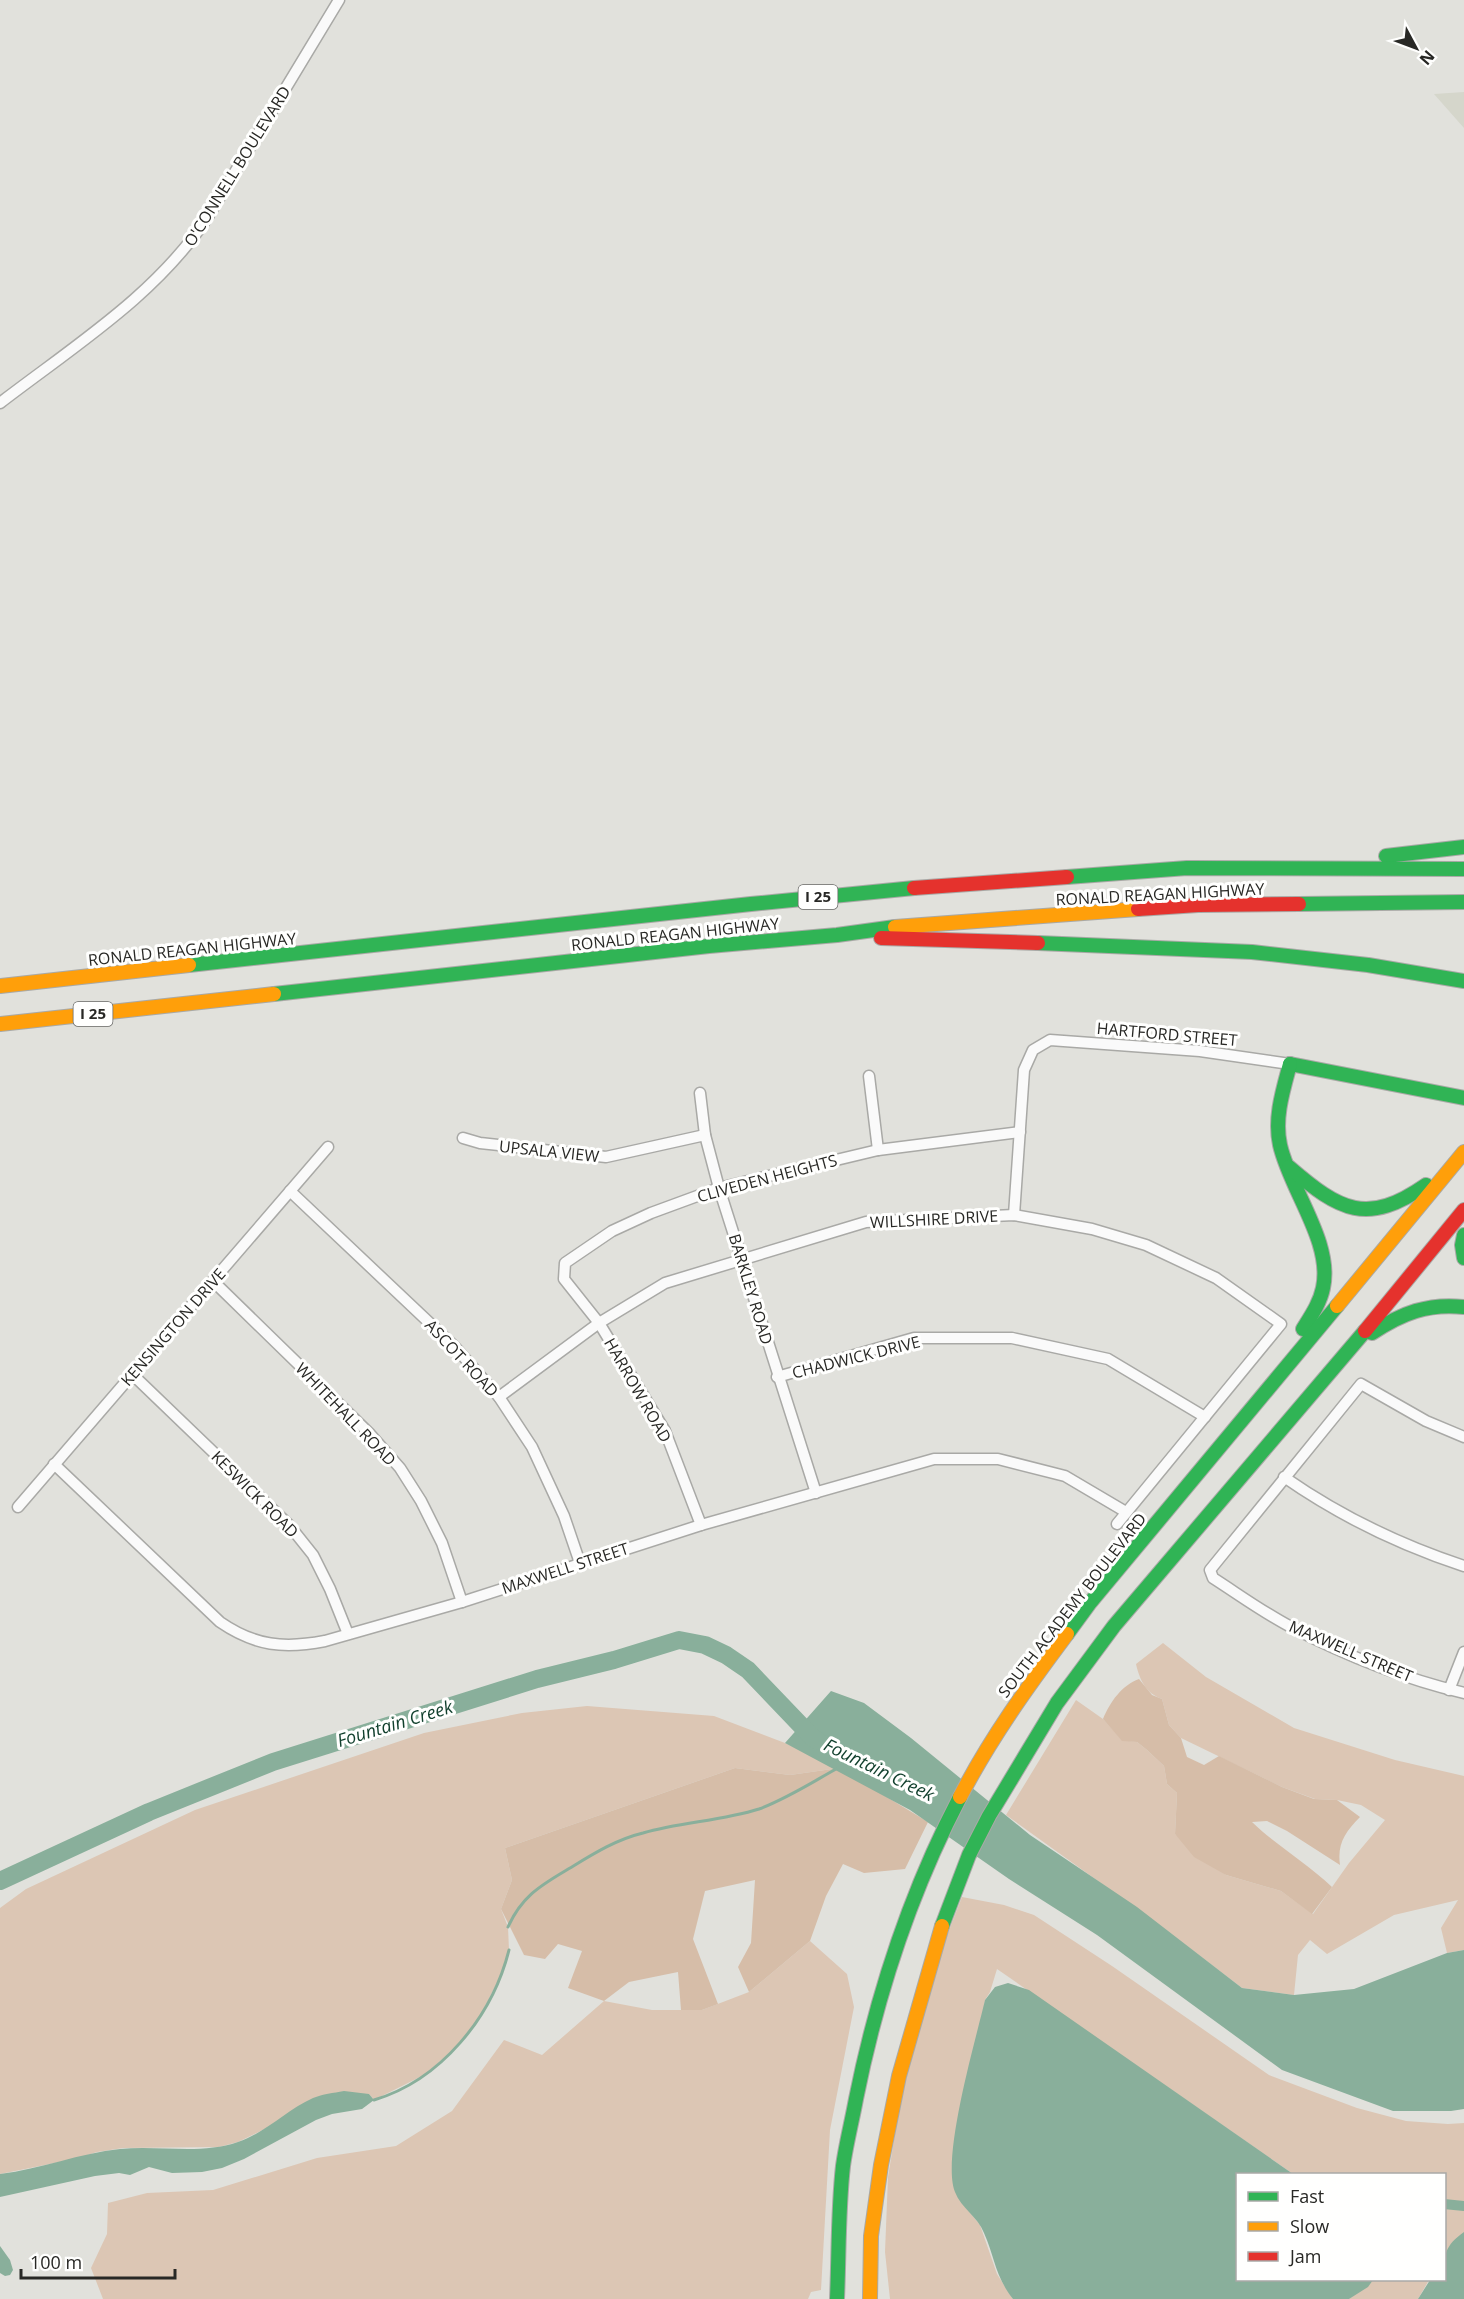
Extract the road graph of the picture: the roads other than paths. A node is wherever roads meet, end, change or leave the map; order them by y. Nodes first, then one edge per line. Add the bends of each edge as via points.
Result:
1 (339, 0) edge
2 (0, 403) edge
3 (1464, 847) edge
4 (1262, 868) junction
5 (1464, 869) edge
6 (1464, 902) edge
7 (837, 935) junction
8 (1463, 981) edge
9 (0, 986) edge
10 (0, 1024) edge
11 (1290, 1064) junction
12 (868, 1076) dead end
13 (700, 1093) dead end
14 (1464, 1098) edge
15 (1020, 1132) junction
16 (705, 1135) junction
17 (463, 1138) dead end
18 (328, 1147) dead end
19 (878, 1150) junction
20 (1460, 1156) edge
21 (1286, 1164) junction
22 (719, 1188) junction
23 (290, 1191) junction
24 (1464, 1210) edge
25 (1014, 1215) junction
26 (1464, 1235) edge
27 (742, 1258) junction
28 (1464, 1258) edge
29 (213, 1281) junction
30 (1464, 1307) edge
31 (599, 1323) junction
32 (1335, 1368) junction
33 (132, 1374) junction
34 (777, 1377) junction
35 (1270, 1385) junction
36 (499, 1397) junction
37 (1205, 1417) junction
38 (1464, 1437) edge
39 (54, 1464) junction
40 (1284, 1478) junction
41 (816, 1493) junction
42 (18, 1507) dead end
43 (1126, 1512) junction
44 (1117, 1524) dead end
45 (701, 1525) junction
46 (580, 1563) junction
47 (1464, 1566) edge
48 (462, 1602) junction
49 (348, 1634) junction
50 (1464, 1652) edge
51 (1449, 1690) junction
52 (1464, 1693) edge
53 (871, 2236) junction
54 (837, 2293) edge
55 (827, 2299) edge
56 (870, 2299) edge
57 (878, 2299) edge

1 - 2 street, O'CONNELL BOULEVARD via 185,248 148,287
3 - 4 main road
4 - 5 main road, RONALD REAGAN HIGHWAY / I 25
4 - 9 main road, RONALD REAGAN HIGHWAY / I 25 via 1187,868 928,887
6 - 7 main road, RONALD REAGAN HIGHWAY / I 25 via 1198,906 908,925
7 - 8 main road via 1252,952
7 - 10 main road, RONALD REAGAN HIGHWAY / I 25 via 710,945
11 - 14 main road, HARTFORD STREET
11 - 15 street, HARTFORD STREET via 1200,1051 1050,1040 1033,1050 1024,1070
11 - 21 main road via 1278,1117 1279,1143
12 - 19 street
13 - 16 street, BARKLEY ROAD
15 - 19 street, CLIVEDEN HEIGHTS
15 - 25 street, HARTFORD STREET
16 - 17 street, UPSALA VIEW via 606,1157
16 - 22 street, BARKLEY ROAD
18 - 23 street, KENSINGTON DRIVE
19 - 22 street, CLIVEDEN HEIGHTS
20 - 21 main road via 1411,1197 1397,1205 1366,1210 1332,1202
20 - 35 main road, SOUTH ACADEMY BOULEVARD
21 - 35 main road via 1318,1243 1324,1284 1318,1304
22 - 27 street, BARKLEY ROAD
22 - 31 street, CLIVEDEN HEIGHTS via 612,1231 565,1263 564,1279
23 - 29 street, KENSINGTON DRIVE
23 - 36 street, ASCOT ROAD via 455,1347
24 - 32 main road
25 - 27 street, WILLSHIRE DRIVE via 866,1222
25 - 37 street, WILLSHIRE DRIVE via 1092,1229 1146,1245 1216,1278 1281,1324
26 - 28 main road
27 - 31 street, WILLSHIRE DRIVE via 665,1282
27 - 34 street, BARKLEY ROAD
29 - 33 street, KENSINGTON DRIVE
29 - 48 street, WHITEHALL ROAD via 400,1468 442,1543
30 - 32 main road via 1424,1307 1395,1317 1368,1336
31 - 36 street, WILLSHIRE DRIVE
31 - 45 street, HARROW ROAD via 666,1431
32 - 53 main road via 1114,1626 1057,1703 989,1816 954,1892 925,1978 899,2076
33 - 39 street, KENSINGTON DRIVE
33 - 49 street, KESWICK ROAD via 289,1525 313,1555
34 - 37 street, CHADWICK DRIVE via 914,1338 1012,1338 1108,1359
34 - 41 street, BARKLEY ROAD
35 - 54 main road, SOUTH ACADEMY BOULEVARD via 1089,1604 1022,1695 969,1779 934,1845 888,1968 868,2038 843,2166
36 - 46 street, ASCOT ROAD via 532,1448 564,1516
37 - 43 street
38 - 40 street via 1426,1421 1361,1384
39 - 42 street, KENSINGTON DRIVE
39 - 49 street, MAXWELL STREET via 234,1631 275,1646 306,1645
40 - 47 street via 1357,1522 1417,1550
40 - 51 street, MAXWELL STREET via 1210,1570 1212,1578 1299,1630 1392,1671
41 - 43 street, MAXWELL STREET via 934,1459 998,1459 1065,1476
41 - 45 street, MAXWELL STREET
43 - 44 street
45 - 46 street, MAXWELL STREET
46 - 48 street, MAXWELL STREET
48 - 49 street, MAXWELL STREET
50 - 51 street
51 - 52 street, MAXWELL STREET
53 - 56 main road
53 - 57 main road
54 - 55 main road

